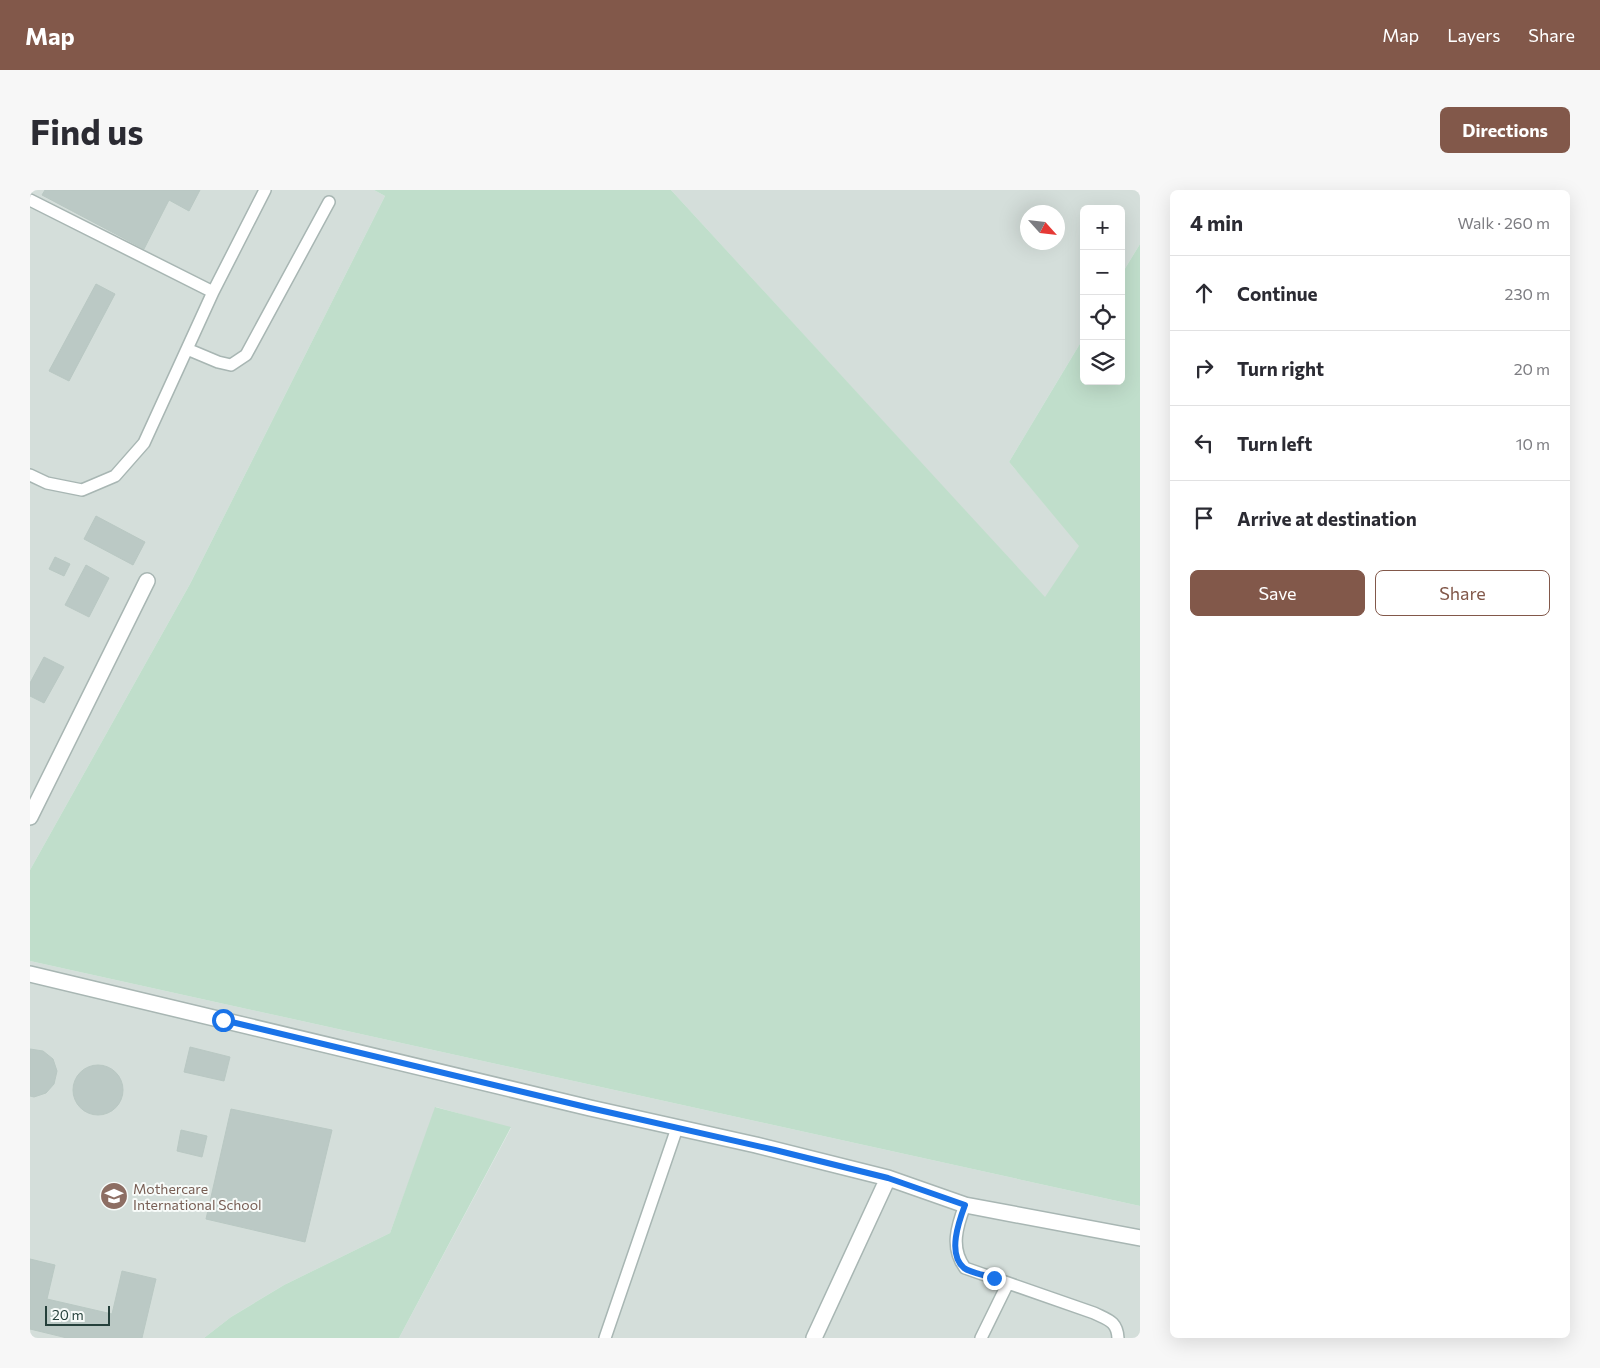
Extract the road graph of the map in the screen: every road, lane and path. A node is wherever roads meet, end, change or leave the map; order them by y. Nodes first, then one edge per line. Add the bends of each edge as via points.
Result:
1 (265, 190) edge
2 (30, 200) edge
3 (329, 202) dead end
4 (214, 292) junction
5 (188, 349) junction
6 (30, 475) edge
7 (146, 581) dead end
8 (30, 817) edge
9 (30, 974) edge
10 (678, 1128) junction
11 (888, 1178) junction
12 (965, 1205) junction
13 (1140, 1238) edge
14 (1008, 1283) junction
15 (605, 1338) edge
16 (814, 1338) edge
17 (981, 1338) edge
18 (1118, 1338) edge

1 - 4 lane
2 - 4 lane
3 - 5 lane via 246,355 231,365
4 - 5 lane
5 - 6 lane via 144,443 115,476 82,490 47,483
7 - 8 street
9 - 10 street
10 - 11 street
10 - 15 lane
11 - 12 street
11 - 16 street
12 - 13 street
12 - 14 lane via 956,1228 960,1261 965,1268
14 - 17 lane
14 - 18 lane via 1094,1313 1116,1326

